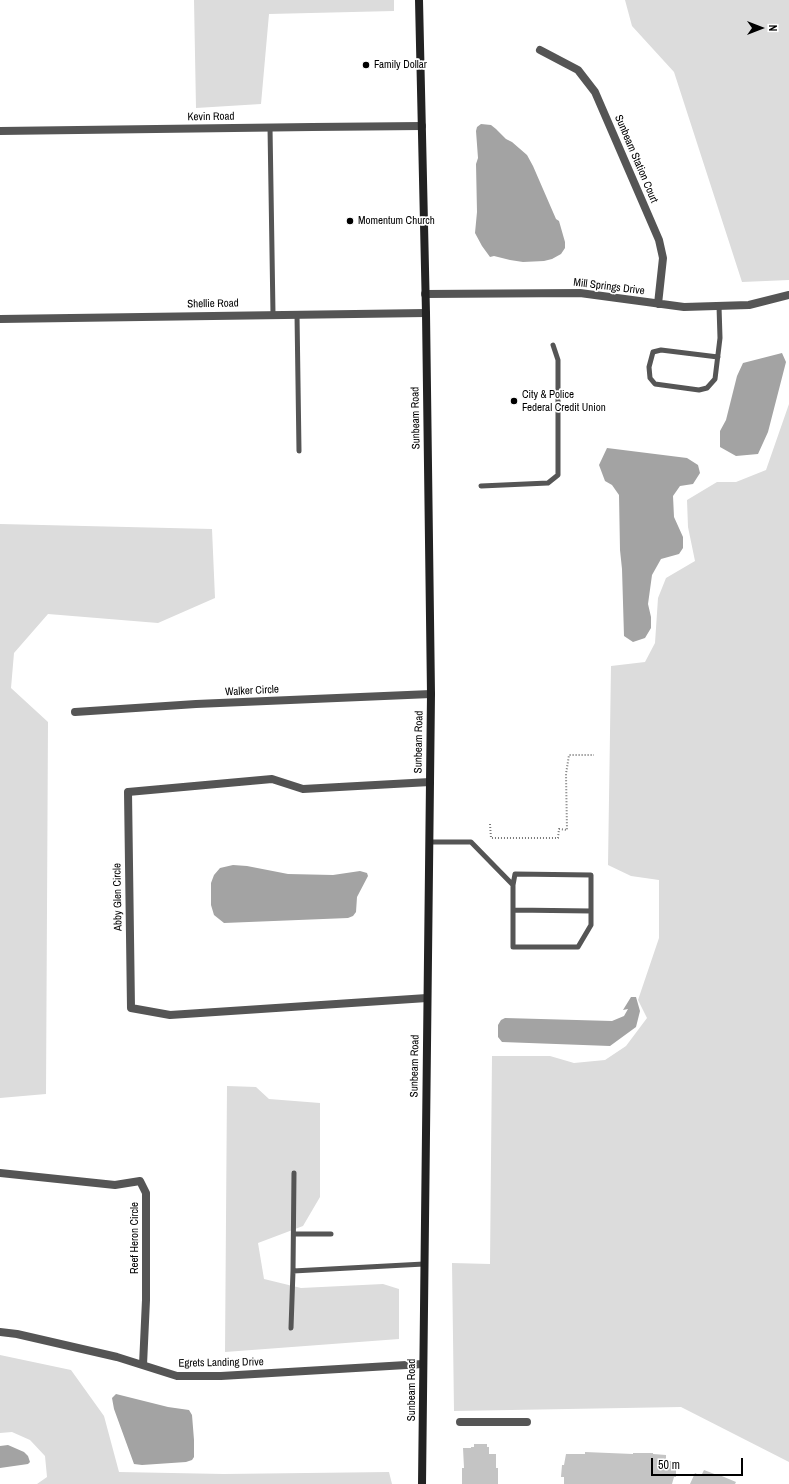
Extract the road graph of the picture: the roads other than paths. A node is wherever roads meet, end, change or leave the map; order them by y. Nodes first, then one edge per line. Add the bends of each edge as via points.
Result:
1 (418, 0) edge
2 (540, 50) dead end
3 (422, 126) junction
4 (270, 127) junction
5 (0, 131) edge
6 (425, 294) junction
7 (789, 295) edge
8 (658, 304) junction
9 (719, 306) junction
10 (426, 313) junction
11 (273, 314) junction
12 (297, 314) junction
13 (0, 319) edge
14 (553, 345) dead end
15 (718, 356) junction
16 (299, 452) dead end
17 (481, 486) dead end
18 (431, 694) junction
19 (75, 712) dead end
20 (430, 782) junction
21 (429, 842) junction
22 (513, 885) junction
23 (513, 910) junction
24 (591, 910) junction
25 (427, 998) junction
26 (0, 1173) edge
27 (294, 1173) dead end
28 (294, 1234) junction
29 (331, 1234) dead end
30 (424, 1264) junction
31 (293, 1271) junction
32 (292, 1328) dead end
33 (0, 1332) edge
34 (423, 1364) junction
35 (143, 1365) junction
36 (460, 1422) dead end
37 (527, 1422) dead end
38 (422, 1484) edge

1 - 3 street, Sunbeam Road
2 - 8 street, Sunbeam Station Court via 578,70 595,92 659,240 663,258
3 - 4 street, Kevin Road
3 - 6 street, Sunbeam Road
4 - 5 street, Kevin Road
4 - 11 lane
6 - 8 street, Mill Springs Drive via 580,293
6 - 10 street, Sunbeam Road
7 - 9 street, Mill Springs Drive via 749,305
8 - 9 street, Mill Springs Drive via 684,307
9 - 15 lane
10 - 12 street, Shellie Road
10 - 18 street, Sunbeam Road
11 - 12 street, Shellie Road
11 - 13 street, Shellie Road
12 - 16 lane
14 - 17 lane via 558,360 558,475 548,483
15 - 15 lane via 715,379 707,388 699,390 654,384 650,378 649,367 654,352 661,350
18 - 19 street, Walker Circle
18 - 20 street, Sunbeam Road
20 - 21 street, Sunbeam Road
20 - 25 street, Abby Glen Circle via 304,789 272,779 128,792 131,1008 170,1015
21 - 22 lane via 470,842
21 - 25 street, Sunbeam Road
22 - 23 lane
22 - 24 lane via 515,874 591,875
23 - 24 lane
23 - 24 lane via 513,947 578,947 591,924
25 - 30 street, Sunbeam Road
26 - 35 street, Reef Heron Circle via 115,1185 140,1181 146,1193
27 - 28 lane
28 - 29 lane
28 - 31 lane
30 - 31 lane
30 - 34 street, Sunbeam Road
31 - 32 lane
33 - 35 street, Egrets Landing Drive
34 - 35 street, Egrets Landing Drive via 221,1376 177,1376
34 - 38 street, Sunbeam Road
36 - 37 street

